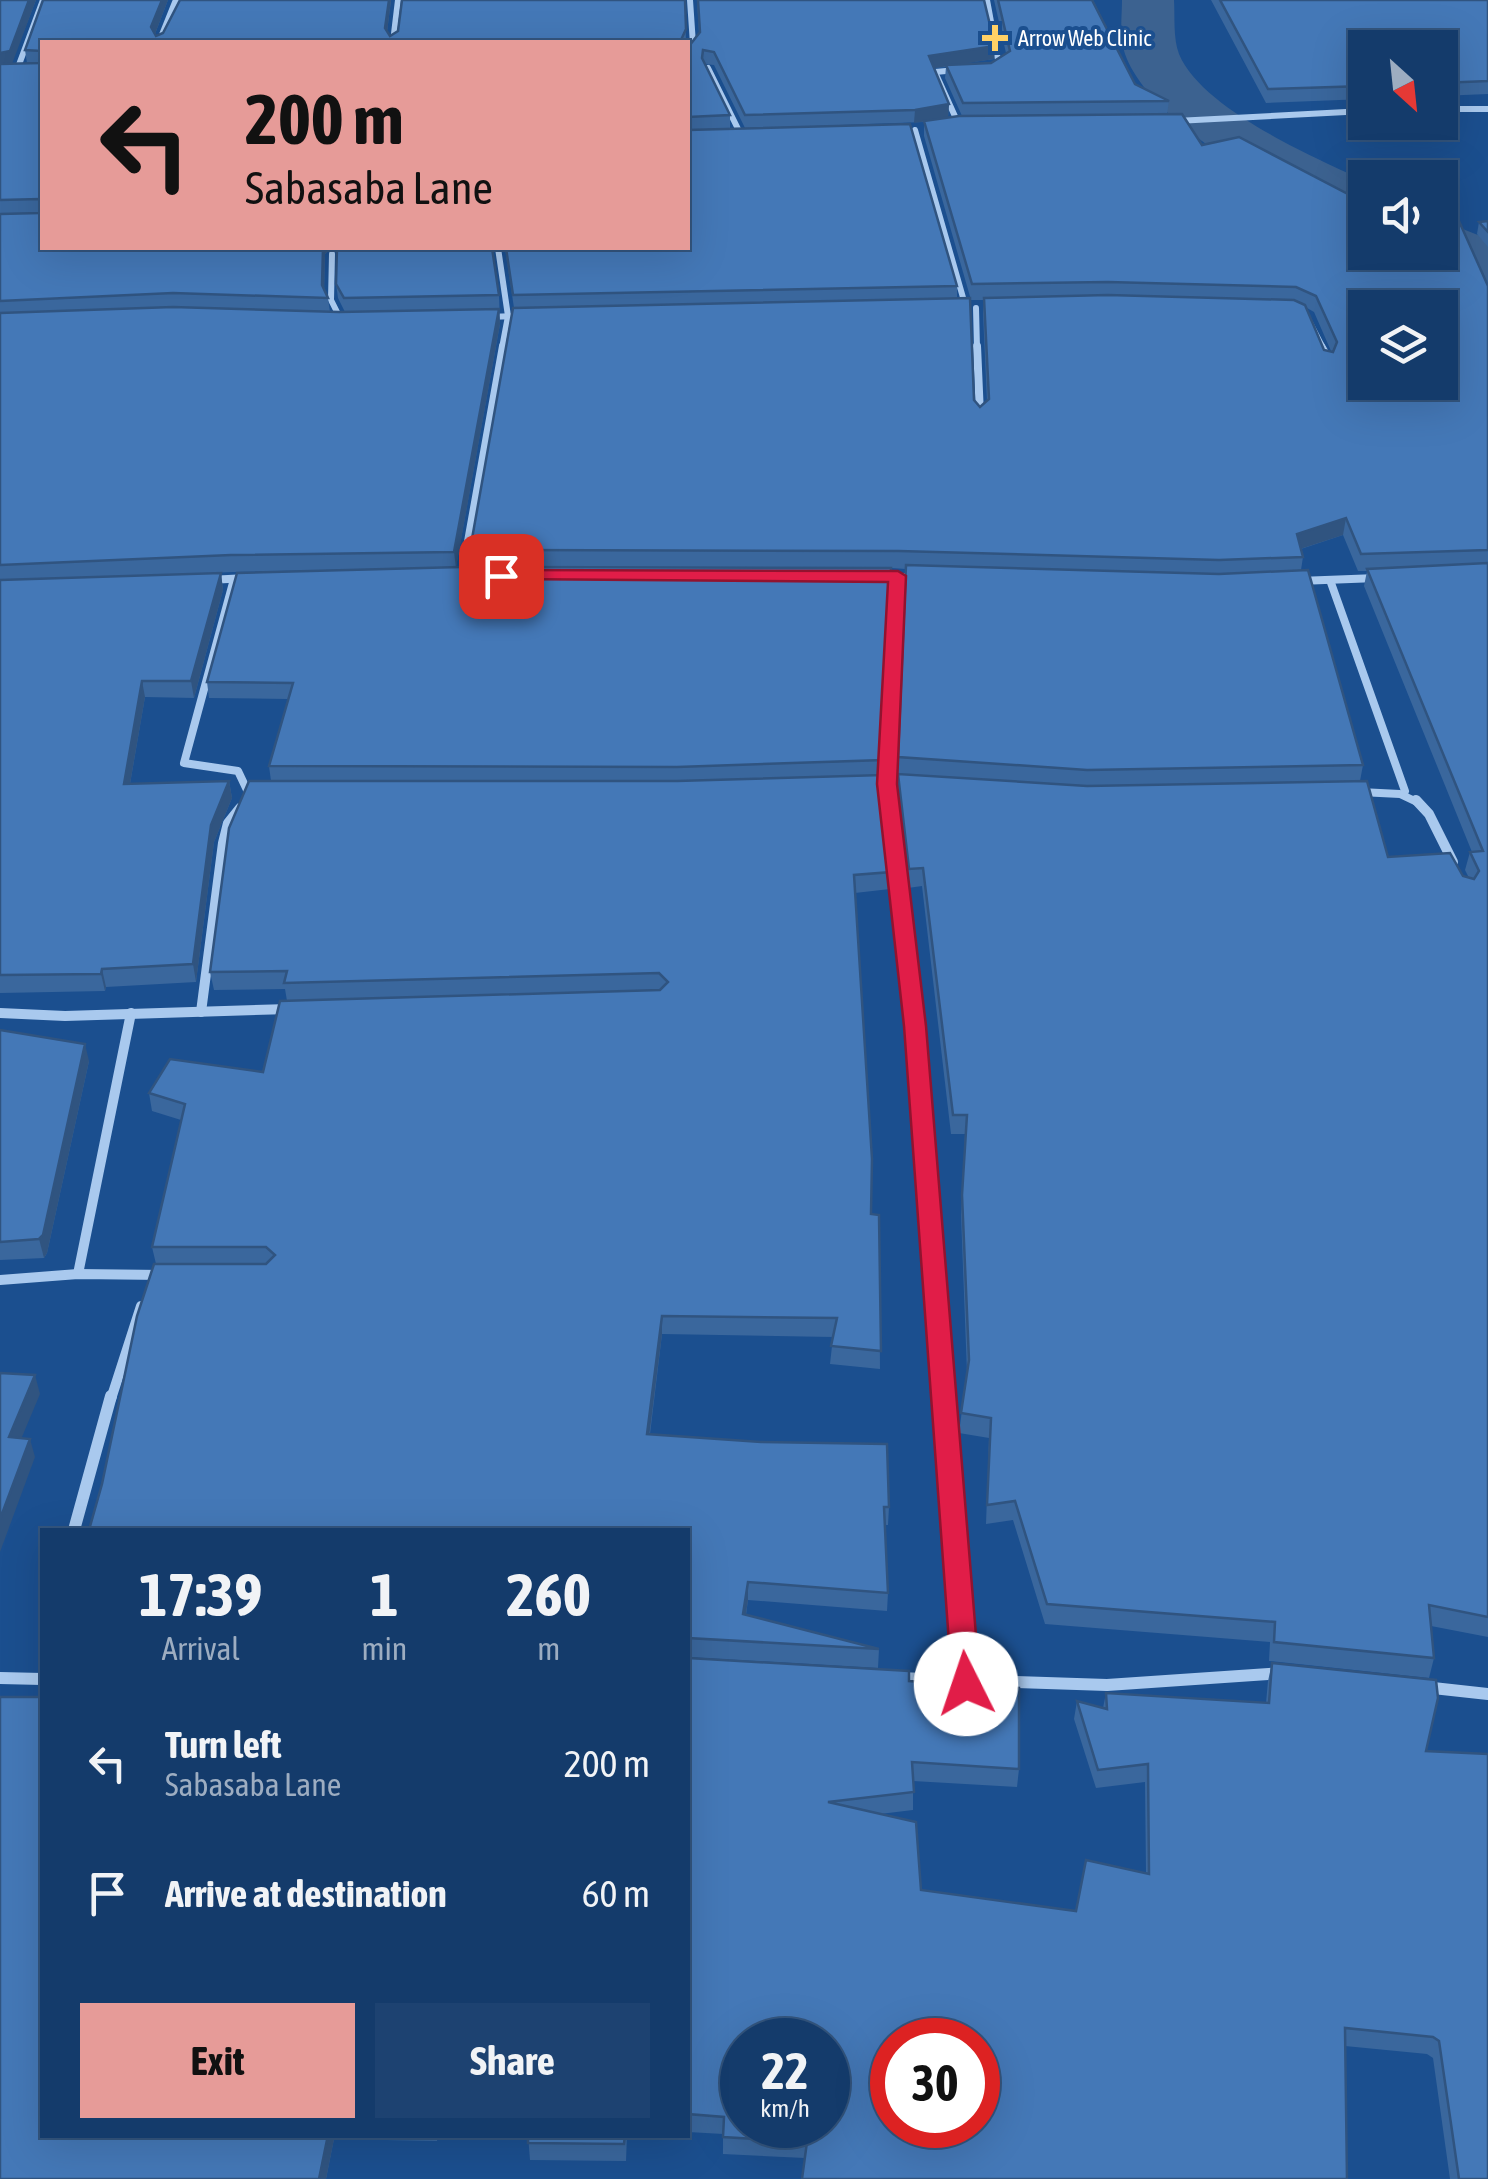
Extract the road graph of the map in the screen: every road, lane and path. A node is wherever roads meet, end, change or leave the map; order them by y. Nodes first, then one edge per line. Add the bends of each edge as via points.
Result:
1 (43, 0) edge
2 (180, 0) edge
3 (398, 0) edge
4 (690, 0) edge
5 (987, 0) edge
6 (160, 40) edge
7 (393, 40) edge
8 (690, 49) edge
9 (708, 68) edge
10 (990, 68) edge
11 (972, 69) edge
12 (17, 70) junction
13 (30, 70) edge
14 (0, 71) edge
15 (1488, 108) edge
16 (1458, 109) edge
17 (1348, 113) edge
18 (1161, 122) edge
19 (958, 123) junction
20 (976, 123) edge
21 (943, 125) edge
22 (929, 128) edge
23 (915, 130) junction
24 (896, 131) edge
25 (761, 134) edge
26 (742, 135) junction
27 (724, 136) edge
28 (498, 250) edge
29 (332, 254) edge
30 (995, 307) edge
31 (966, 308) junction
32 (976, 308) junction
33 (946, 309) edge
34 (1292, 309) edge
35 (508, 316) junction
36 (526, 316) edge
37 (471, 317) edge
38 (323, 320) edge
39 (341, 320) junction
40 (360, 320) edge
41 (1328, 361) edge
42 (980, 416) edge
43 (462, 575) junction
44 (482, 575) edge
45 (444, 576) edge
46 (898, 576) junction
47 (862, 577) edge
48 (1389, 577) edge
49 (252, 578) edge
50 (938, 578) edge
51 (234, 579) junction
52 (194, 580) edge
53 (1330, 580) junction
54 (1292, 581) edge
55 (887, 784) junction
56 (848, 785) edge
57 (926, 787) edge
58 (247, 790) junction
59 (262, 790) edge
60 (1405, 791) junction
61 (1356, 792) edge
62 (1459, 875) edge
63 (301, 1009) edge
64 (201, 1012) junction
65 (131, 1013) junction
66 (0, 1014) edge
67 (78, 1274) junction
68 (151, 1275) junction
69 (171, 1275) edge
70 (0, 1280) edge
71 (74, 1528) edge
72 (1305, 1675) edge
73 (879, 1676) edge
74 (0, 1678) edge
75 (40, 1679) edge
76 (966, 1684) junction
77 (1404, 1685) edge
78 (1488, 1694) edge

1 - 12 street
2 - 6 street
3 - 7 street
4 - 8 street
5 - 10 street via 1002,63
9 - 26 street
11 - 19 street via 934,72
12 - 13 street
12 - 14 street
15 - 16 street
17 - 18 street
19 - 20 street
19 - 21 street
22 - 23 street
23 - 24 street
23 - 31 street
25 - 26 street
26 - 27 street
28 - 35 street
29 - 39 street via 332,300
30 - 32 street
31 - 32 street
31 - 33 street
32 - 42 street
34 - 41 street via 1314,324
35 - 36 street
35 - 37 street
35 - 43 street
38 - 39 street
39 - 40 street
43 - 44 street
43 - 45 street
46 - 47 street
46 - 50 street
46 - 55 street
48 - 53 street
49 - 51 street
51 - 52 street
51 - 58 street via 184,763 238,771
53 - 54 street
53 - 60 street
55 - 56 street
55 - 57 street
55 - 76 street via 915,1026
58 - 59 street
58 - 64 street via 223,843
60 - 61 street
60 - 62 street via 1424,804
63 - 64 street
64 - 65 street
65 - 66 street
65 - 67 street
67 - 68 street
67 - 70 street
68 - 69 street
68 - 71 street
72 - 76 street via 1246,1669 1141,1684
73 - 76 street
74 - 75 street
77 - 78 street

